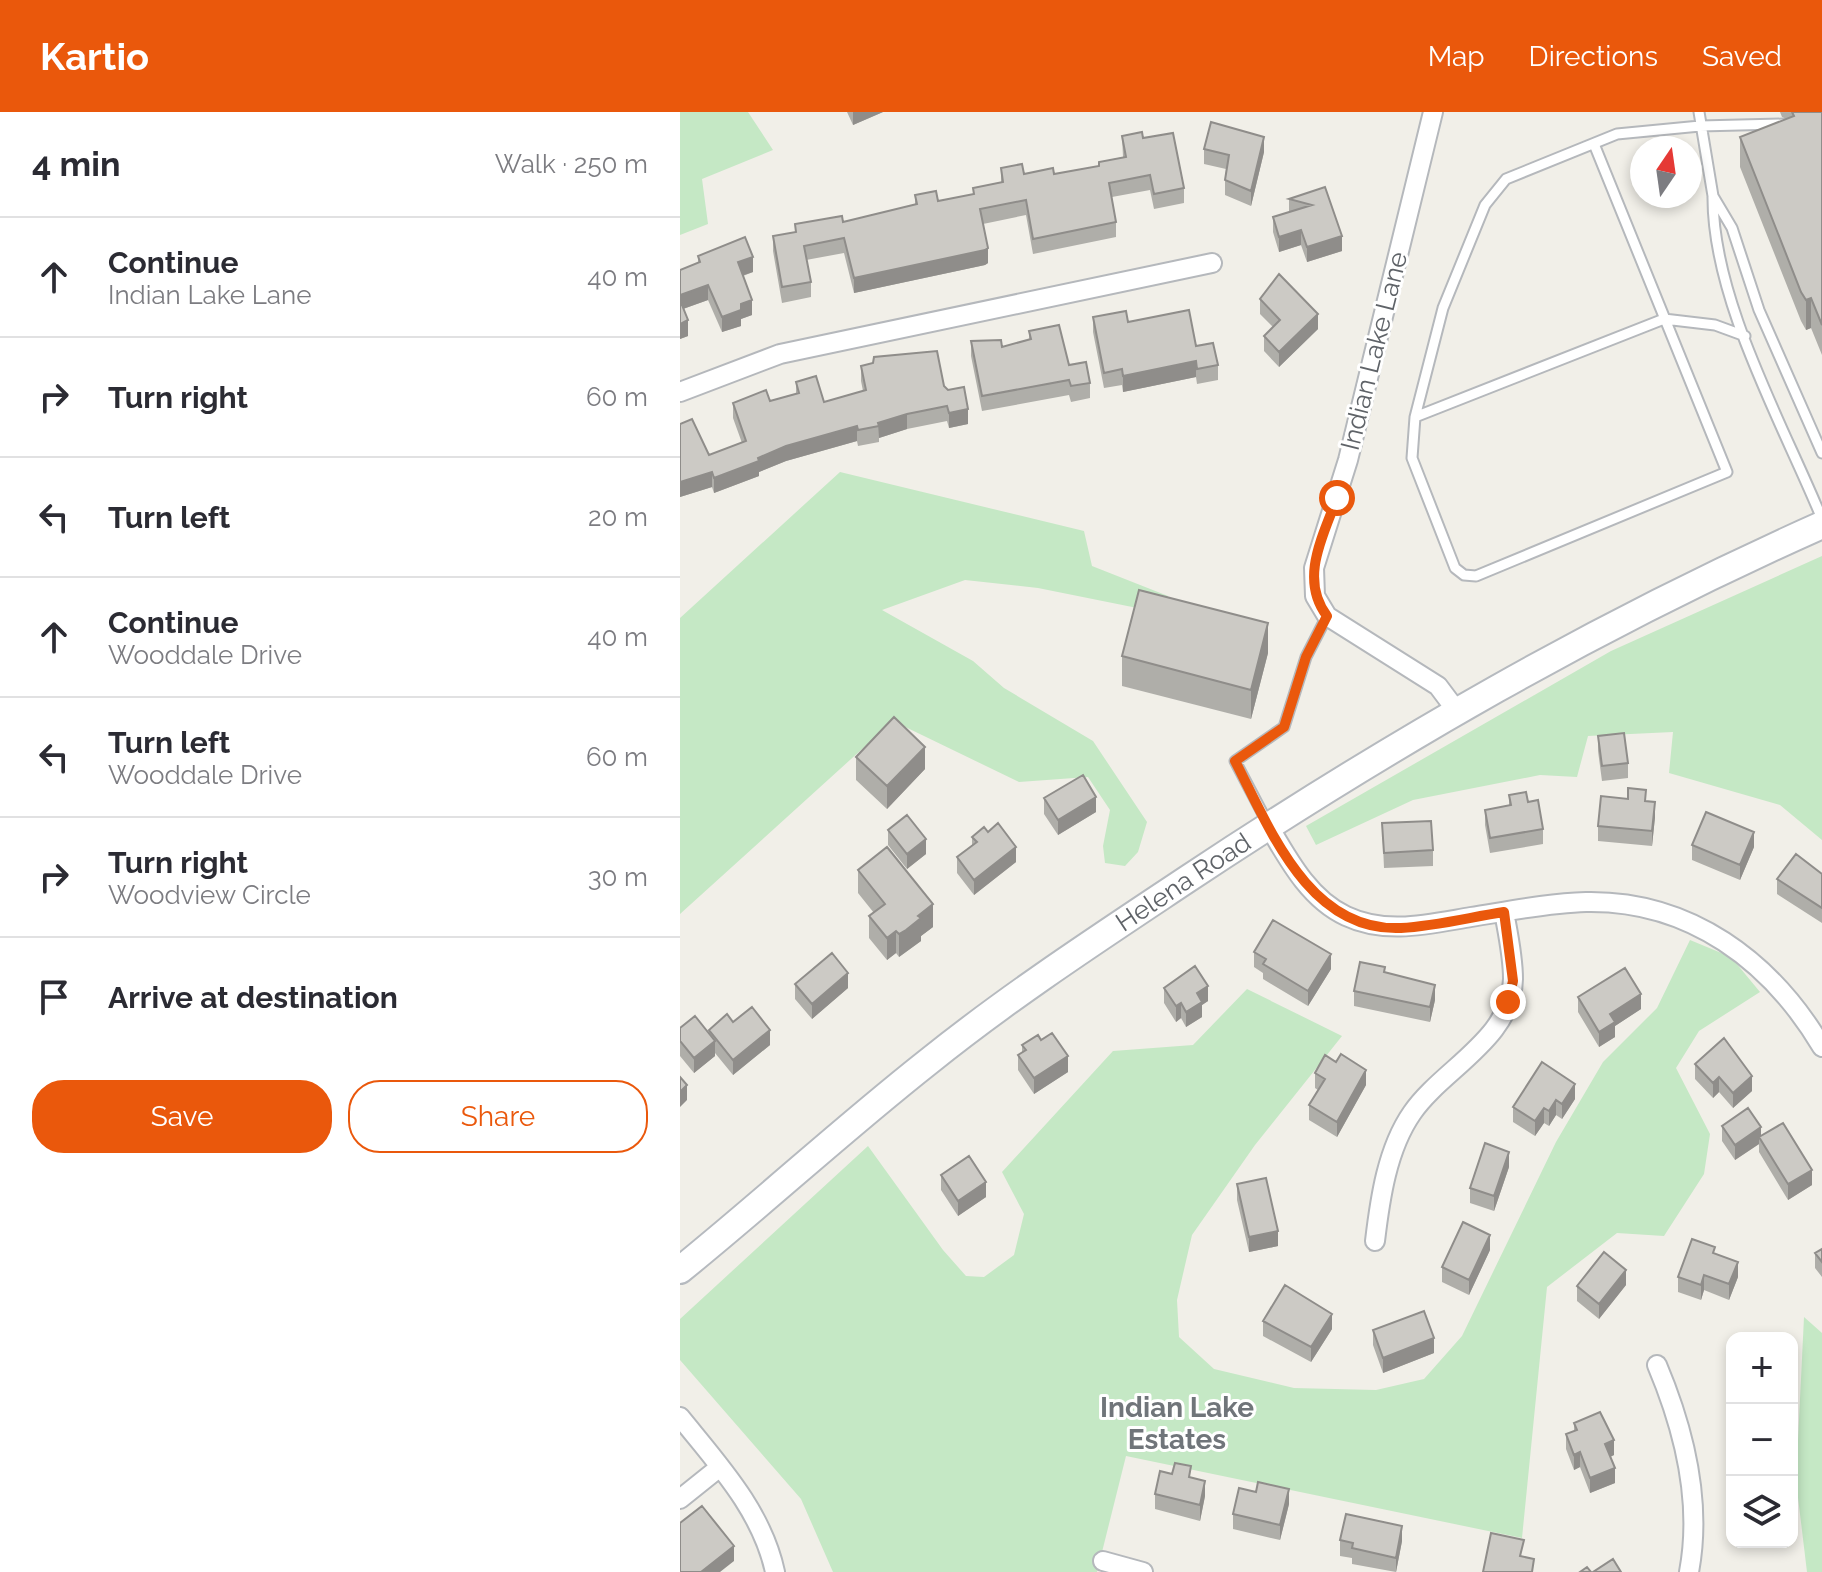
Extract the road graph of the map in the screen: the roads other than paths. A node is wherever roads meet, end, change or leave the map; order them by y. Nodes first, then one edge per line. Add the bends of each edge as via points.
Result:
1 (1433, 112) edge
2 (1699, 112) edge
3 (1785, 124) edge
4 (1700, 126) junction
5 (1594, 144) junction
6 (1713, 196) junction
7 (1212, 263) dead end
8 (1664, 319) junction
9 (1745, 336) junction
10 (680, 392) edge
11 (1415, 417) junction
12 (1822, 453) edge
13 (1822, 522) edge
14 (1327, 616) junction
15 (1456, 710) junction
16 (1268, 825) junction
17 (1504, 912) junction
18 (1822, 1047) edge
19 (1375, 1241) dead end
20 (680, 1270) edge
21 (1657, 1365) dead end
22 (680, 1417) edge
23 (720, 1467) junction
24 (680, 1499) edge
25 (1103, 1561) dead end
26 (775, 1572) edge
27 (1143, 1572) edge
28 (1689, 1572) edge

1 - 14 street, Indian Lake Lane via 1348,460 1314,568 1315,596
2 - 4 lane
3 - 4 lane
4 - 5 lane via 1617,134
4 - 6 lane
5 - 8 lane
5 - 11 lane via 1506,179 1485,205 1443,308
6 - 9 lane via 1713,230 1730,301
6 - 12 lane via 1732,228 1759,310
7 - 10 street via 780,354
8 - 9 lane via 1715,325
8 - 11 lane
8 - 11 lane via 1727,472 1476,576 1455,568 1412,458
9 - 13 lane
13 - 15 main road, Helena Road via 1600,630
14 - 15 street via 1438,686
14 - 16 lane via 1306,657 1284,727 1235,761
15 - 16 main road, Helena Road
16 - 17 street via 1317,896 1355,920 1400,928
16 - 20 main road, Helena Road via 1080,950 944,1050
17 - 18 street via 1586,902 1663,913 1713,935 1760,966 1793,1002
17 - 19 street via 1513,981 1508,1002 1485,1039 1409,1118 1381,1198
21 - 28 street via 1679,1427 1693,1499
22 - 23 street
23 - 24 street
23 - 26 street via 757,1523
25 - 27 street

